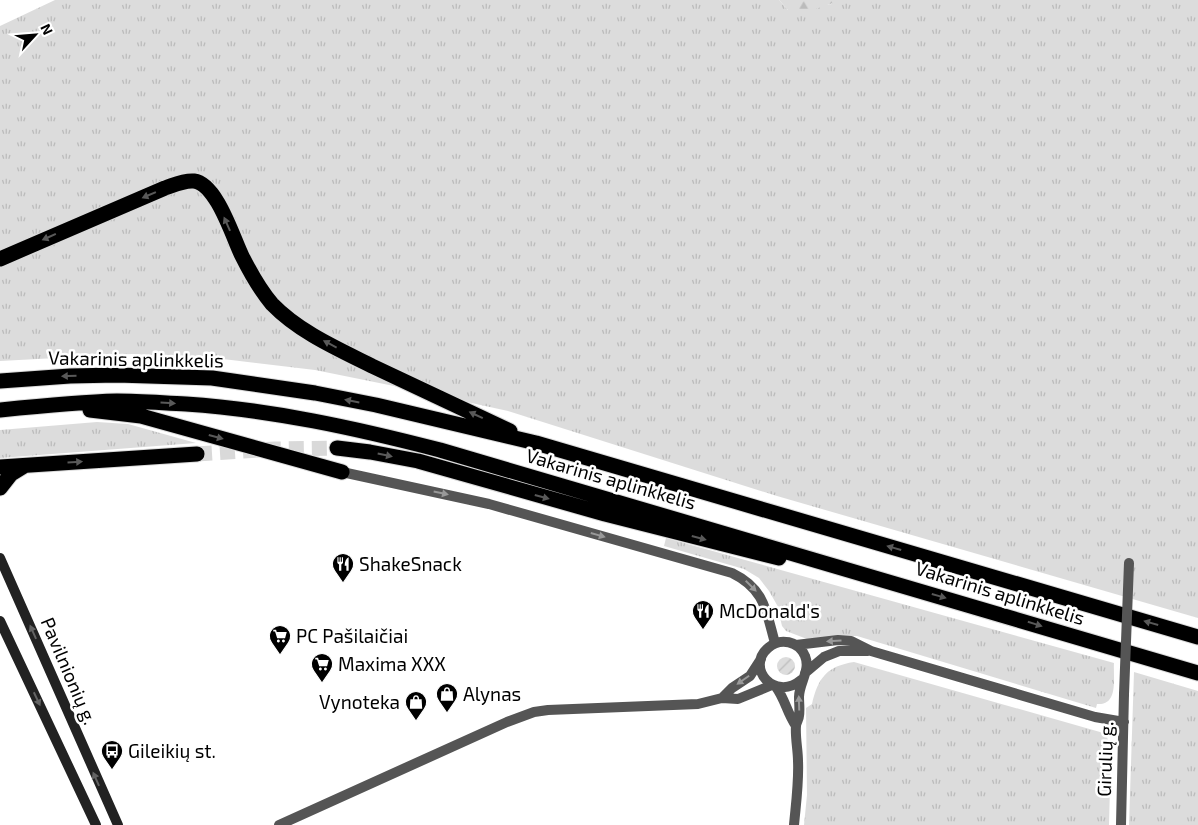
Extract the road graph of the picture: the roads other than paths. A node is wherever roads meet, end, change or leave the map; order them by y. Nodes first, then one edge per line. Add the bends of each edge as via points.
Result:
1 (0, 259) edge
2 (0, 381) edge
3 (118, 407) junction
4 (0, 410) edge
5 (536, 443) junction
6 (337, 448) tunnel mouth
7 (197, 454) tunnel mouth
8 (26, 465) junction
9 (0, 467) edge
10 (342, 472) joint
11 (0, 488) edge
12 (0, 558) edge
13 (1129, 563) dead end
14 (842, 567) junction
15 (0, 620) edge
16 (1198, 636) edge
17 (774, 643) junction
18 (796, 645) junction
19 (871, 651) junction
20 (761, 659) junction
21 (1198, 673) edge
22 (803, 677) junction
23 (774, 686) junction
24 (722, 698) junction
25 (1124, 722) junction
26 (796, 726) junction
27 (96, 825) edge
28 (118, 825) edge
29 (279, 825) edge
30 (794, 825) edge
31 (1120, 825) edge

5 -> 1 highway via 346,353 288,318 257,283 218,204 209,190 196,181 164,188
5 -> 2 highway, Vakarinis aplinkkelis via 376,405 212,378 117,375
3 - 4 highway, Vakarinis aplinkkelis via 56,405
3 -> 10 highway
3 -> 14 highway, Vakarinis aplinkkelis via 218,407 363,430
16 -> 5 highway, Vakarinis aplinkkelis
6 -> 14 highway via 418,461 760,554
8 -> 7 highway
8 - 9 highway
8 - 11 highway via 11,474
10 -> 17 street via 488,504 732,573 752,586 760,596
28 -> 12 street, Pavilnionių g.
13 - 25 street, Girulių g., bridge
14 -> 21 highway, Vakarinis aplinkkelis
15 -> 27 street, Pavilnionių g.
17 - 18 street
17 - 20 street
19 -> 18 street via 851,641
18 - 22 street via 806,657
19 - 22 street via 839,651 824,657
19 - 25 street
20 - 23 street via 762,674
20 -> 24 street via 750,676
22 - 23 street via 788,688
26 -> 22 street
23 - 24 street via 738,699
23 - 26 street via 783,697
24 - 29 street via 698,704 534,712
25 - 31 street, Girulių g.
26 - 30 street via 798,781

